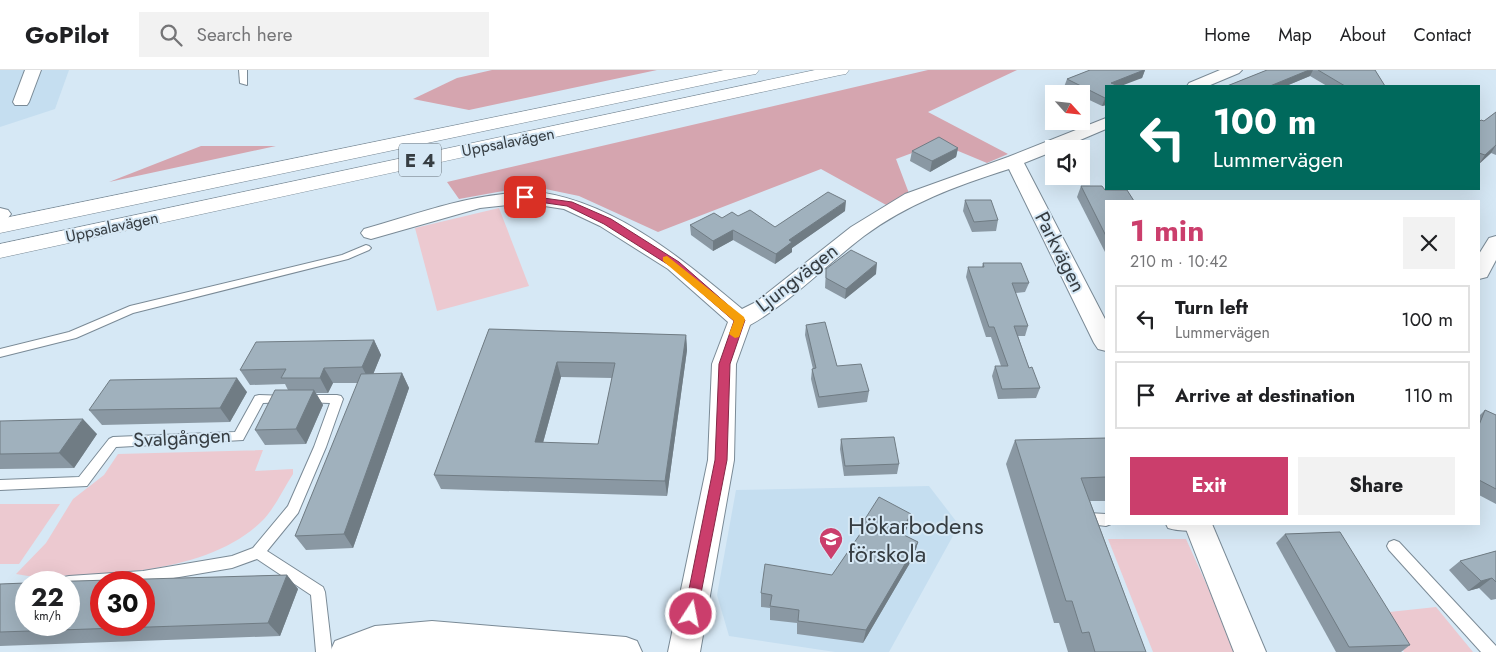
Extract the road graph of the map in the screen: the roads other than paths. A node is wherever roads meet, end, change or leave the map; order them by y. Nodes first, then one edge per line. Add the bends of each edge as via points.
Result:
1 (33, 70) edge
2 (243, 70) edge
3 (750, 70) edge
4 (840, 70) edge
5 (1234, 70) edge
6 (244, 83) dead end
7 (1197, 85) edge
8 (22, 102) dead end
9 (1105, 123) edge
10 (1014, 162) junction
11 (0, 218) edge
12 (369, 240) joint
13 (1496, 242) edge
14 (0, 251) edge
15 (1480, 270) edge
16 (740, 320) junction
17 (1105, 341) edge
18 (1, 353) edge
19 (0, 485) edge
20 (1105, 520) edge
21 (1196, 525) edge
22 (1096, 536) edge
23 (1394, 546) dead end
24 (258, 552) junction
25 (80, 581) edge
26 (324, 652) edge
27 (346, 652) edge
28 (626, 652) edge
29 (684, 652) edge
30 (1250, 652) edge
31 (1491, 652) edge

1 - 8 street
2 - 6 lane
3 - 11 highway, Uppsalavägen / E 4
4 - 14 highway, Uppsalavägen / E 4
5 - 7 street
9 - 10 street, Ljungvägen
10 - 16 street, Ljungvägen via 912,198 858,231 764,307
10 - 17 street, Parkvägen
12 - 16 street via 478,202 525,197 569,204 607,222 675,264
12 - 18 lane via 345,257 130,310 72,335
13 - 15 street
16 - 29 street, Ljungvägen via 724,364 721,460
19 - 24 lane, Svalgången via 82,482 113,442 239,437 259,399 337,399 292,509
20 - 22 lane via 1088,519
21 - 30 street
23 - 31 lane
24 - 25 lane via 232,562 143,577
24 - 26 lane via 318,592
27 - 28 street via 375,641 432,636

